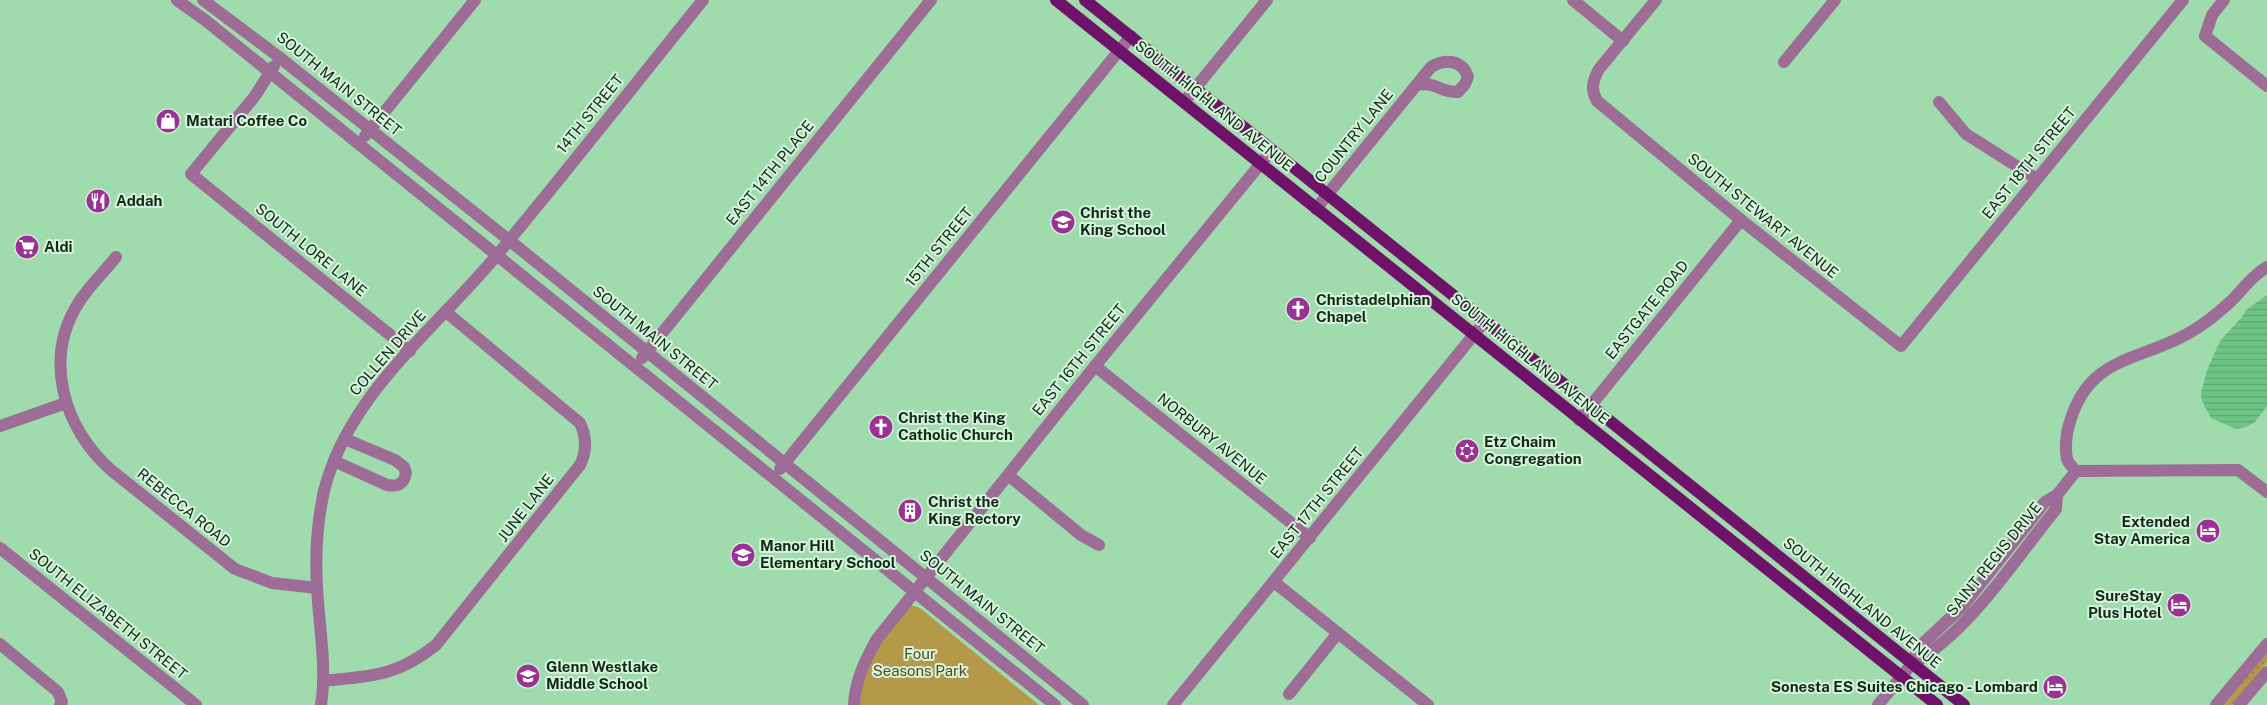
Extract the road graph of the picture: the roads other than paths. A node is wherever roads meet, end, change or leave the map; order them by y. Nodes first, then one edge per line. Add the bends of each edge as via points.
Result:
1 (177, 0) edge
2 (203, 0) edge
3 (475, 0) edge
4 (703, 0) edge
5 (931, 0) edge
6 (1056, 0) edge
7 (1085, 0) edge
8 (1267, 0) edge
9 (1573, 0) edge
10 (1656, 0) edge
11 (1835, 0) edge
12 (2224, 0) edge
13 (2176, 2) edge
14 (1131, 36) junction
15 (1623, 41) junction
16 (1119, 50) junction
17 (279, 57) junction
18 (1784, 62) dead end
19 (270, 73) junction
20 (1416, 85) dead end
21 (2267, 86) edge
22 (1196, 89) junction
23 (1184, 102) junction
24 (1939, 102) dead end
25 (370, 130) junction
26 (358, 144) junction
27 (1271, 151) junction
28 (1260, 164) junction
29 (2037, 179) junction
30 (1327, 195) junction
31 (1316, 209) junction
32 (1741, 220) junction
33 (503, 248) junction
34 (116, 258) dead end
35 (2267, 267) edge
36 (446, 312) junction
37 (1485, 321) junction
38 (1474, 336) junction
39 (1901, 346) joint
40 (410, 351) junction
41 (646, 352) junction
42 (635, 366) junction
43 (1095, 366) junction
44 (66, 403) junction
45 (1590, 406) junction
46 (1579, 420) junction
47 (0, 426) edge
48 (345, 439) junction
49 (334, 461) junction
50 (784, 464) junction
51 (2076, 471) junction
52 (1008, 475) junction
53 (773, 478) junction
54 (2267, 492) edge
55 (1310, 538) junction
56 (1099, 545) dead end
57 (0, 548) edge
58 (926, 577) junction
59 (1274, 582) junction
60 (317, 588) junction
61 (914, 592) junction
62 (1338, 633) junction
63 (0, 644) edge
64 (2267, 644) edge
65 (1911, 665) junction
66 (2267, 672) edge
67 (1901, 676) junction
68 (323, 681) junction
69 (1289, 694) dead end
70 (60, 705) edge
71 (196, 705) edge
72 (321, 705) edge
73 (854, 705) edge
74 (1056, 705) edge
75 (1083, 705) edge
76 (1173, 705) edge
77 (1428, 705) edge
78 (1878, 705) edge
79 (1937, 705) edge
80 (1964, 705) edge
81 (2216, 705) edge
82 (2239, 705) edge

1 - 19 street, SOUTH MAIN STREET
2 - 17 street, SOUTH MAIN STREET
3 - 25 street
4 - 33 street, 14TH STREET
5 - 41 street, EAST 14TH PLACE
6 - 16 main road, SOUTH HIGHLAND AVENUE
7 - 14 main road, SOUTH HIGHLAND AVENUE
8 - 22 street
9 - 15 street
10 - 15 street
11 - 18 street
12 - 21 street via 2212,15 2206,36
13 - 29 street, EAST 18TH STREET
14 - 16 street, 15TH STREET
14 - 22 main road, SOUTH HIGHLAND AVENUE
15 - 32 street, SOUTH STEWART AVENUE via 1599,69 1594,80 1594,95 1605,109
16 - 23 main road, SOUTH HIGHLAND AVENUE
16 - 50 street, 15TH STREET
17 - 19 street
17 - 25 street, SOUTH MAIN STREET
19 - 26 street, SOUTH MAIN STREET
19 - 40 street, SOUTH LORE LANE via 192,174
20 - 30 street, COUNTRY LANE
22 - 23 street
22 - 27 main road, SOUTH HIGHLAND AVENUE
23 - 28 main road, SOUTH HIGHLAND AVENUE
24 - 29 street via 1966,134
25 - 26 street
25 - 33 street, SOUTH MAIN STREET
26 - 33 street, SOUTH MAIN STREET
27 - 28 street, EAST 16TH STREET
27 - 30 main road, SOUTH HIGHLAND AVENUE
28 - 31 main road, SOUTH HIGHLAND AVENUE
28 - 43 street, EAST 16TH STREET
29 - 39 street, EAST 18TH STREET
30 - 31 street, COUNTRY LANE
30 - 37 main road, SOUTH HIGHLAND AVENUE
31 - 38 main road, SOUTH HIGHLAND AVENUE
32 - 39 street, SOUTH STEWART AVENUE
32 - 45 street, EASTGATE ROAD
33 - 36 street, COLLEN DRIVE
33 - 41 street, SOUTH MAIN STREET
33 - 42 street, SOUTH MAIN STREET
34 - 44 street, REBECCA ROAD via 79,302 63,336 61,368
35 - 51 street via 2251,278 2230,303 2189,333 2107,368 2086,389 2077,402 2067,430 2067,460
36 - 40 street, COLLEN DRIVE
36 - 68 street, JUNE LANE via 580,423 586,442 585,454 580,466 436,645 411,662 384,674
37 - 38 street, EAST 17TH STREET
37 - 45 main road, SOUTH HIGHLAND AVENUE
38 - 46 main road, SOUTH HIGHLAND AVENUE
38 - 55 street, EAST 17TH STREET
40 - 48 street, COLLEN DRIVE via 363,406
41 - 42 street, EAST 14TH PLACE
41 - 50 street, SOUTH MAIN STREET
42 - 53 street, SOUTH MAIN STREET
43 - 52 street, EAST 16TH STREET
43 - 55 street, NORBURY AVENUE
44 - 47 street
44 - 60 street, REBECCA ROAD via 77,432 97,458 226,563 259,579
45 - 46 street, EASTGATE ROAD
45 - 65 main road, SOUTH HIGHLAND AVENUE
46 - 67 main road, SOUTH HIGHLAND AVENUE
48 - 49 street, COLLEN DRIVE
48 - 49 street via 400,463 406,473 405,479 401,484 387,485
49 - 60 street, COLLEN DRIVE via 320,511 316,548
50 - 53 street, 15TH STREET
50 - 58 street, SOUTH MAIN STREET
51 - 54 street via 2238,470
51 - 65 street, SAINT REGIS DRIVE via 2057,495 2056,509 1926,656
52 - 56 street via 1081,535
52 - 58 street, EAST 16TH STREET
53 - 61 street, SOUTH MAIN STREET
55 - 59 street, EAST 17TH STREET
57 - 71 street, SOUTH ELIZABETH STREET
58 - 61 street, EAST 16TH STREET
58 - 75 street, SOUTH MAIN STREET
59 - 62 street
59 - 76 street, EAST 17TH STREET
60 - 68 street, COLLEN DRIVE
61 - 73 street, EAST 16TH STREET via 866,658 858,679
61 - 74 street, SOUTH MAIN STREET
62 - 69 street
62 - 77 street
63 - 70 street via 58,692
64 - 81 street
65 - 67 street, SAINT REGIS DRIVE
65 - 80 main road, SOUTH HIGHLAND AVENUE
66 - 82 street
67 - 78 street, SAINT REGIS DRIVE
67 - 79 main road, SOUTH HIGHLAND AVENUE
68 - 72 street, COLLEN DRIVE

